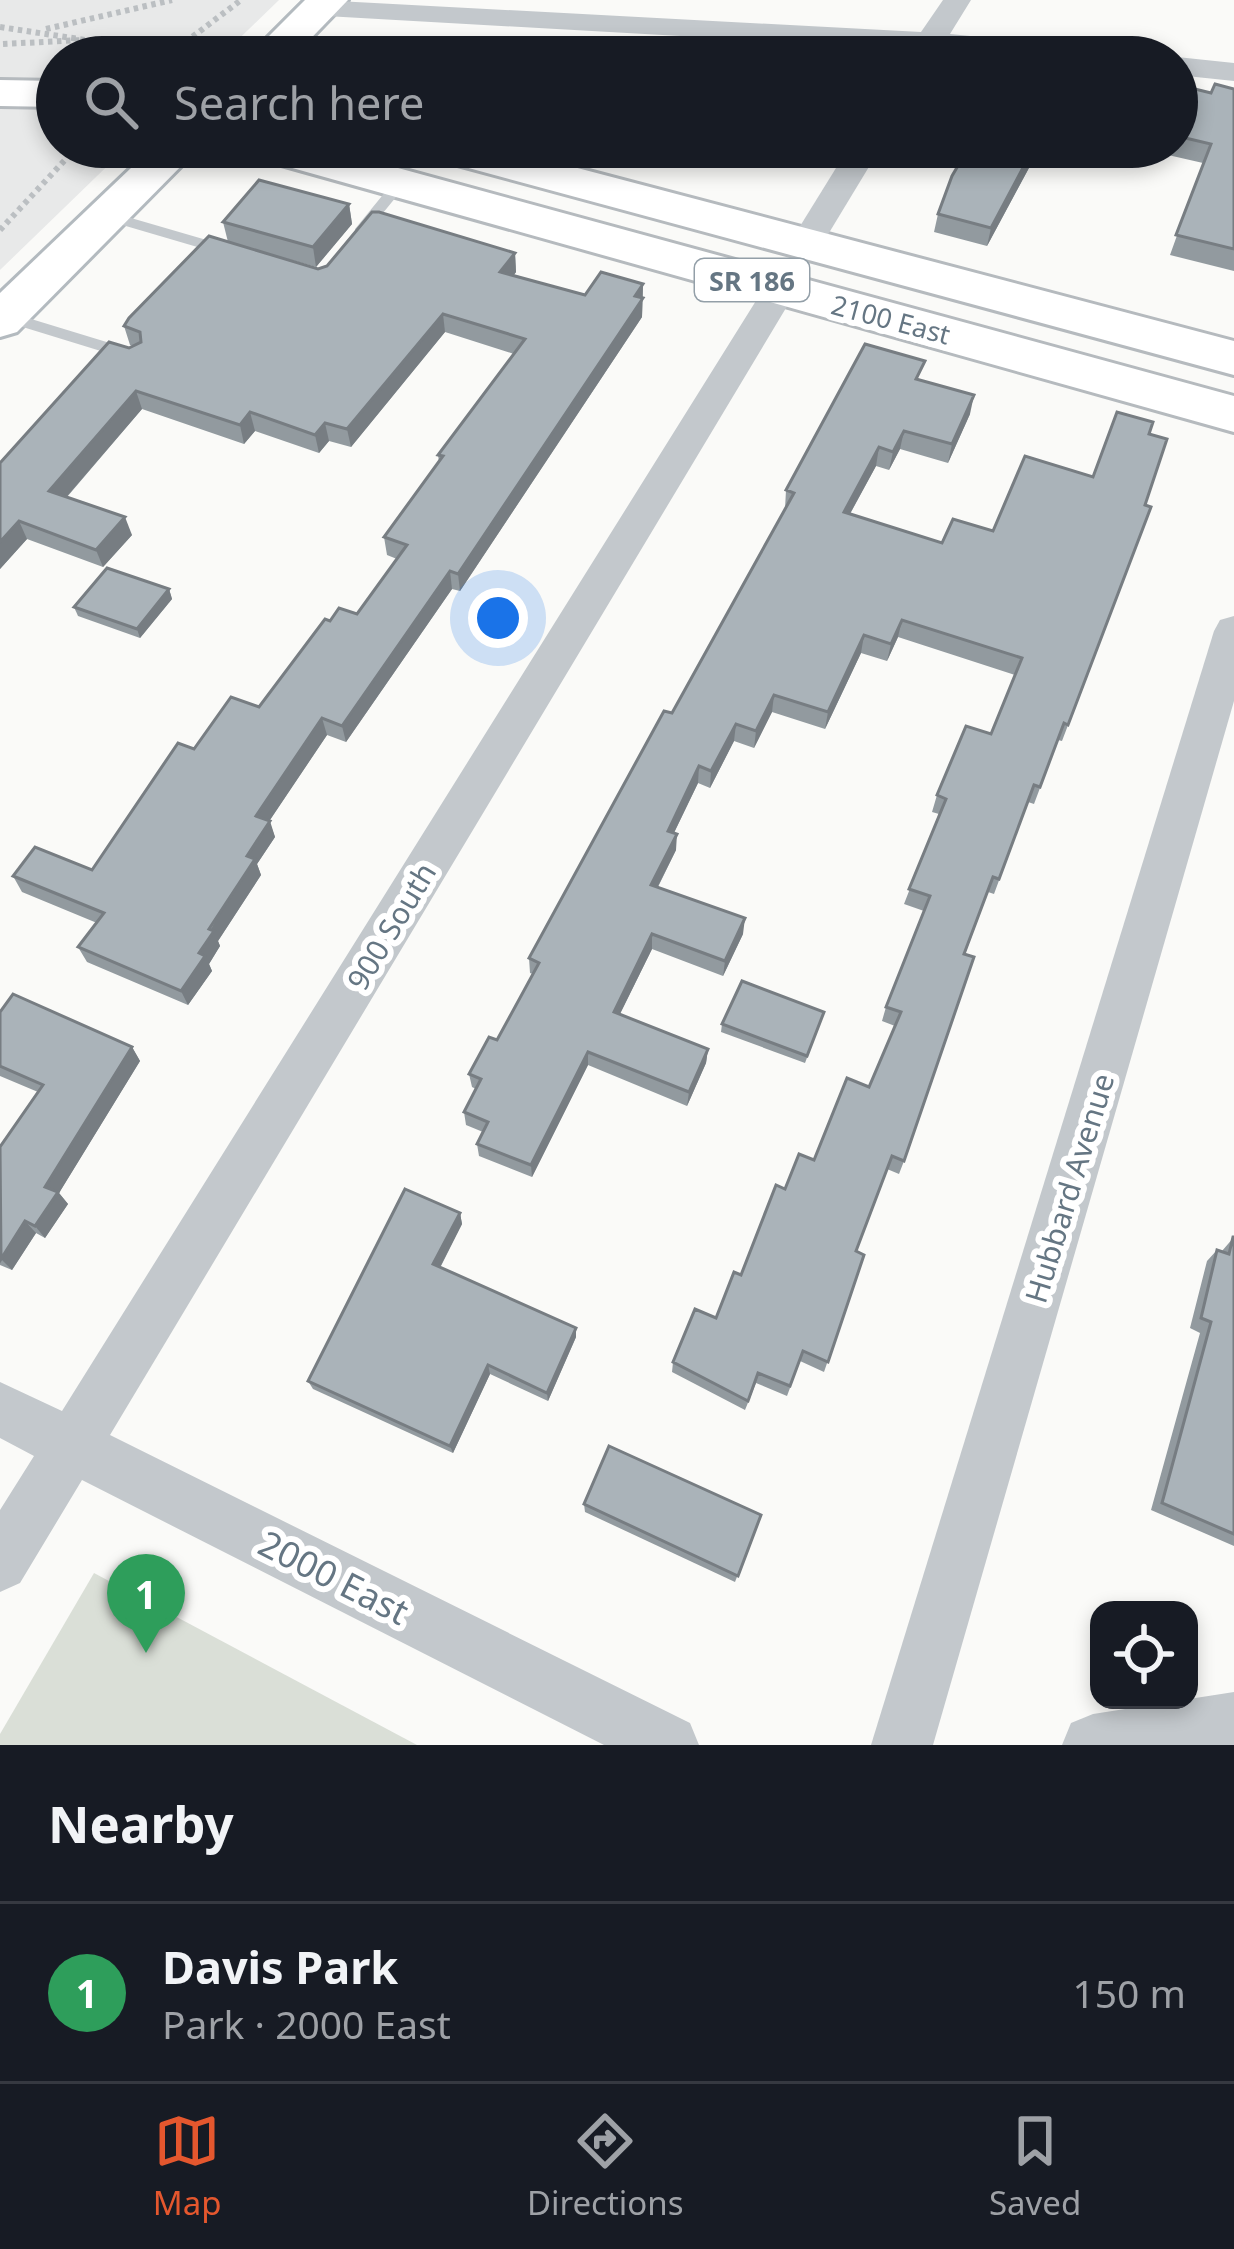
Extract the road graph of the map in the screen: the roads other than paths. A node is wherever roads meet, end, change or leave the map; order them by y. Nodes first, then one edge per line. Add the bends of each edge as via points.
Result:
1 (957, 0) edge
2 (323, 5) edge
3 (291, 36) edge
4 (738, 36) edge
5 (934, 36) edge
6 (1198, 68) edge
7 (1234, 72) edge
8 (0, 93) edge
9 (36, 94) edge
10 (156, 168) edge
11 (345, 168) edge
12 (522, 168) edge
13 (852, 168) edge
14 (400, 183) junction
15 (107, 216) junction
16 (349, 244) edge
17 (806, 244) junction
18 (239, 254) edge
19 (781, 288) junction
20 (2, 318) edge
21 (136, 357) edge
22 (1234, 358) edge
23 (1234, 414) edge
24 (1234, 631) edge
25 (0, 1409) edge
26 (73, 1446) junction
27 (0, 1562) edge
28 (1234, 1722) edge
29 (668, 1745) edge
30 (902, 1745) edge
31 (1093, 1745) edge

1 - 5 street
2 - 3 main road
2 - 4 street
6 - 7 street
8 - 9 main road
10 - 15 main road
11 - 14 main road, 2100 East / SR 186
12 - 17 main road, 2100 East / SR 186
13 - 17 street
14 - 16 lane
14 - 19 main road, 2100 East / SR 186
15 - 18 lane
15 - 20 main road
17 - 22 main road, 2100 East / SR 186
19 - 23 main road, 2100 East / SR 186
19 - 26 street, 900 South
20 - 21 lane
24 - 30 street, Hubbard Avenue
25 - 26 street, 2000 East
26 - 27 street, 900 South
26 - 29 street, 2000 East
28 - 31 street

